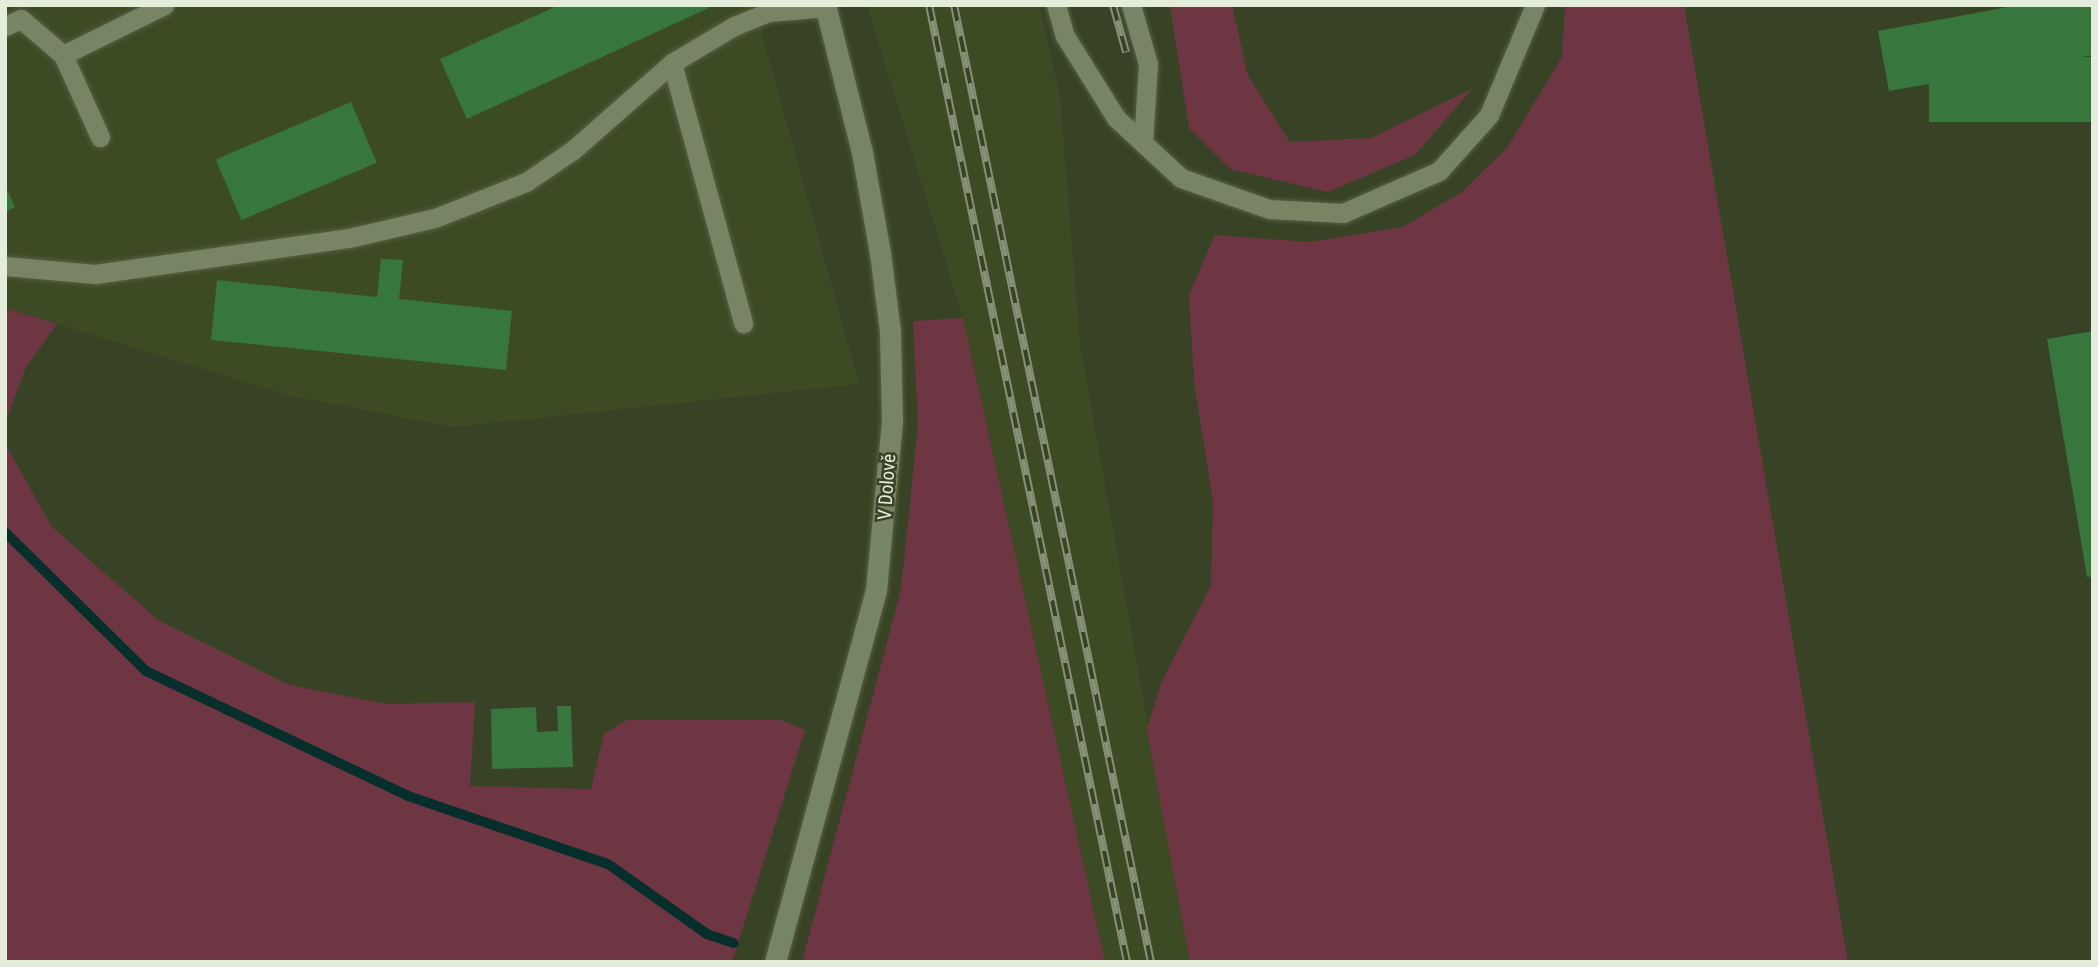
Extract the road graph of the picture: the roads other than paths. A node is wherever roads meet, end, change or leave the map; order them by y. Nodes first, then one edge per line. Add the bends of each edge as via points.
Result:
1 (164, 5) edge
2 (1056, 5) edge
3 (1131, 5) edge
4 (1535, 5) edge
5 (826, 6) edge
6 (5, 26) edge
7 (63, 55) junction
8 (672, 63) junction
9 (100, 136) dead end
10 (1143, 143) junction
11 (5, 266) edge
12 (743, 323) dead end
13 (775, 962) edge

1 - 7 lane
2 - 10 lane via 1065,36 1116,118
3 - 10 lane via 1148,64
4 - 10 lane via 1489,115 1439,171 1343,213 1269,209 1181,178
5 - 8 lane via 769,12
5 - 13 street, V Dolově via 862,152 880,253 890,331 890,447 876,590
6 - 7 lane via 21,19
7 - 9 lane
8 - 11 lane via 573,150 526,182 435,218 349,238 95,274
8 - 12 lane

